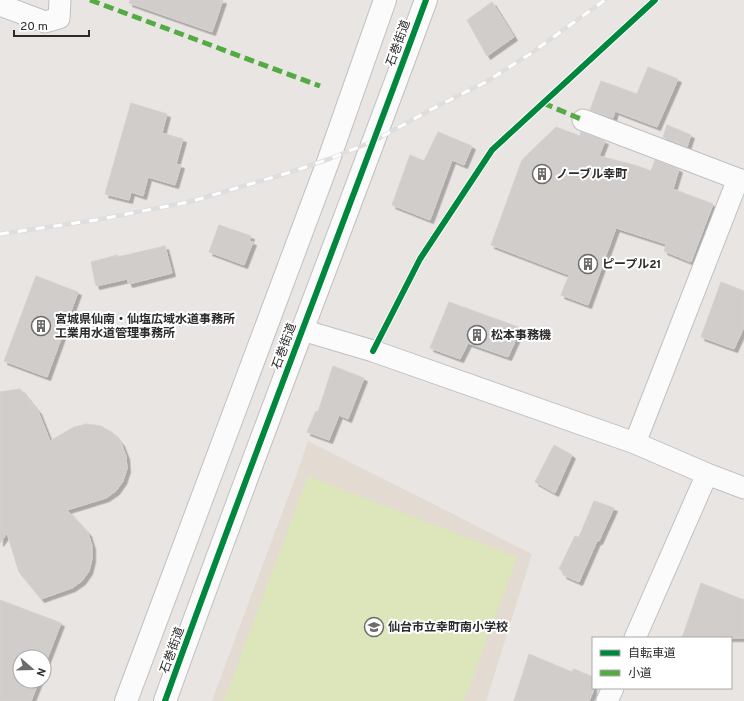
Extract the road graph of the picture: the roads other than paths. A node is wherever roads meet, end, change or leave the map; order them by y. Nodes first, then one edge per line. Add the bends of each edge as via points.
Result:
1 (60, 0) edge
2 (385, 0) edge
3 (426, 0) edge
4 (0, 5) edge
5 (583, 120) dead end
6 (741, 180) edge
7 (302, 330) junction
8 (635, 443) junction
9 (707, 474) junction
10 (744, 488) edge
11 (635, 637) edge
12 (613, 689) edge
13 (126, 701) edge
14 (165, 701) edge
15 (607, 701) edge

1 - 4 street via 59,18 45,22
2 - 13 street, 石巻街道 via 329,158
3 - 7 street, 石巻街道
5 - 6 street
6 - 8 street
7 - 8 street via 372,351
7 - 14 street, 石巻街道
8 - 9 street
9 - 10 street
9 - 11 street
12 - 15 street

